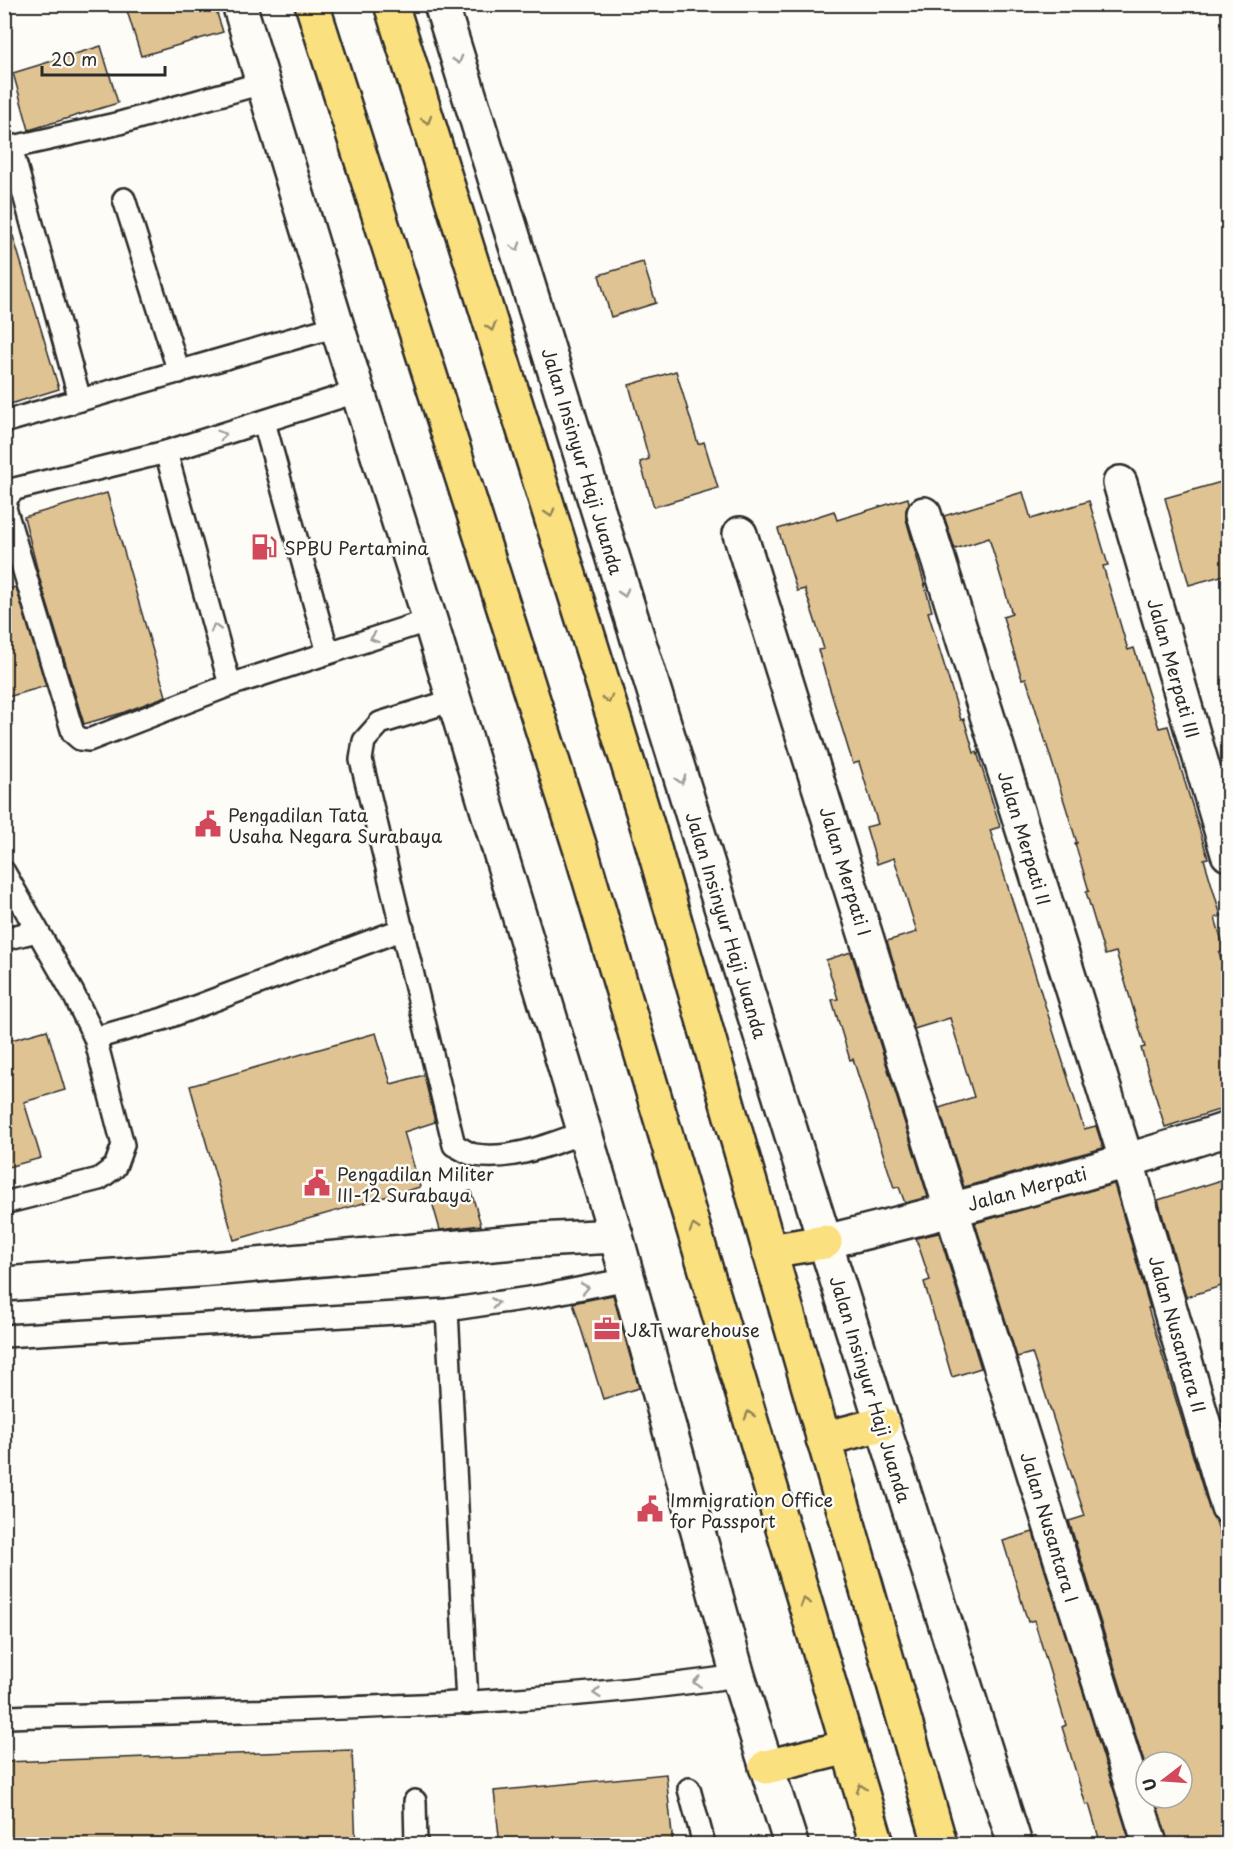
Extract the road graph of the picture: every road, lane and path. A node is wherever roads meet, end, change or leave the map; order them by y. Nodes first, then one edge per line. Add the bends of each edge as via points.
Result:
1 (239, 4) edge
2 (312, 4) edge
3 (391, 4) edge
4 (441, 4) edge
5 (262, 83) junction
6 (8, 148) edge
7 (124, 199) dead end
8 (337, 326) junction
9 (179, 372) junction
10 (359, 391) junction
11 (80, 400) junction
12 (4, 422) edge
13 (264, 422) junction
14 (166, 452) junction
15 (1120, 483) dead end
16 (924, 514) dead end
17 (740, 534) dead end
18 (429, 620) junction
19 (328, 653) junction
20 (231, 685) junction
21 (454, 700) junction
22 (1228, 854) edge
23 (4, 872) edge
24 (403, 929) junction
25 (37, 931) junction
26 (4, 939) edge
27 (95, 1038) junction
28 (1228, 1129) edge
29 (585, 1132) junction
30 (1127, 1162) junction
31 (4, 1203) edge
32 (951, 1209) junction
33 (616, 1236) junction
34 (825, 1242) junction
35 (769, 1251) junction
36 (628, 1280) junction
37 (4, 1284) edge
38 (447, 1310) junction
39 (4, 1336) edge
40 (882, 1424) junction
41 (824, 1439) junction
42 (1228, 1507) edge
43 (738, 1676) junction
44 (467, 1703) junction
45 (4, 1717) edge
46 (848, 1747) junction
47 (766, 1767) junction
48 (689, 1789) dead end
49 (415, 1802) dead end
50 (416, 1845) edge
51 (704, 1845) edge
52 (791, 1845) edge
53 (877, 1845) edge
54 (940, 1845) edge
55 (1015, 1845) edge
56 (1150, 1845) edge

1 - 5 street
46 -> 2 highway via 582,854
3 -> 35 highway via 649,831
4 -> 34 street, Jalan Insinyur Haji Juanda
5 - 6 lane via 116,124
5 - 8 street
6 - 11 lane
7 - 9 lane
8 - 9 lane
8 - 10 street
9 - 11 lane
10 - 13 lane
10 - 18 street
11 - 12 lane
14 -> 13 lane
13 - 19 lane
20 -> 14 lane
14 - 20 lane via 15,489 7,497 5,508 73,734 89,740
15 - 22 street, Jalan Merpati III
16 - 30 street, Jalan Merpati II
17 - 32 street, Jalan Merpati I
18 -> 19 lane
18 - 21 street
19 - 20 lane
21 - 24 lane via 380,723 364,741 361,760
21 - 29 street
23 - 25 lane
24 - 27 lane via 163,1019
24 - 29 lane via 454,1145 473,1155 498,1156 536,1149
25 - 26 lane
25 - 27 lane
27 - 31 lane via 123,1145 115,1167 99,1179
28 - 30 street, Jalan Merpati
29 - 33 street
30 - 32 street, Jalan Merpati
30 - 42 street, Jalan Nusantara II
32 - 34 street, Jalan Merpati
32 - 56 street, Jalan Nusantara I
33 - 36 street
33 - 37 street
34 - 35 highway
34 - 40 street, Jalan Insinyur Haji Juanda
35 - 41 highway
38 -> 36 lane
36 - 43 street
38 - 39 lane
38 - 44 lane
40 - 41 highway
40 - 55 street, Jalan Insinyur Haji Juanda
41 - 54 highway
43 -> 44 lane via 655,1688
43 - 47 street
44 - 45 lane
46 - 47 highway
53 -> 46 highway
47 - 52 street
48 - 51 lane
49 - 50 lane

